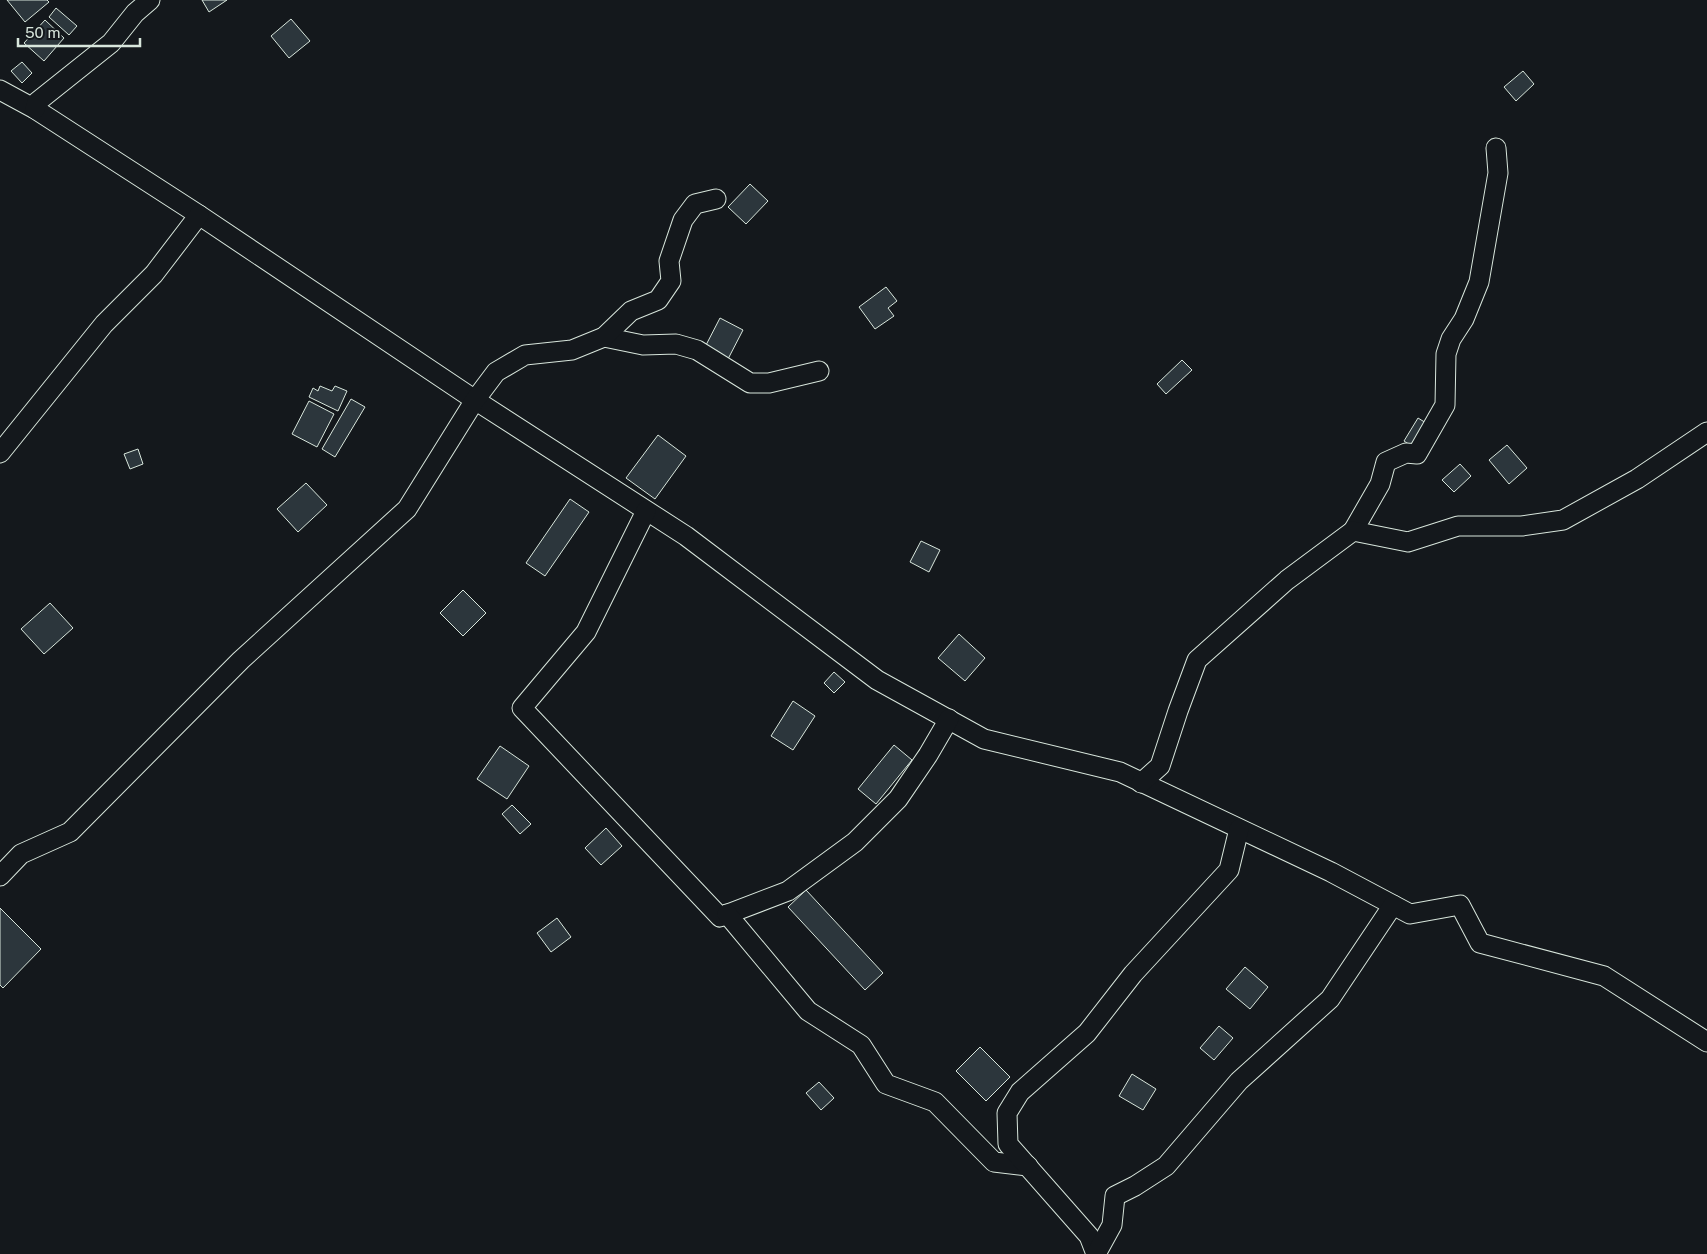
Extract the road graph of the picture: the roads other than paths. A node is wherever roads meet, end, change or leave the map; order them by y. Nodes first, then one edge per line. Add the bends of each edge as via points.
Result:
1 (150, 0) edge
2 (0, 90) edge
3 (35, 109) junction
4 (1496, 148) dead end
5 (716, 199) dead end
6 (198, 214) junction
7 (604, 337) junction
8 (819, 371) dead end
9 (475, 400) junction
10 (1707, 432) edge
11 (0, 453) edge
12 (646, 511) junction
13 (1353, 532) junction
14 (948, 719) junction
15 (1141, 783) junction
16 (1239, 829) junction
17 (0, 876) edge
18 (1393, 905) junction
19 (727, 914) junction
20 (1707, 1042) edge
21 (1028, 1166) junction
22 (1096, 1254) edge

1 - 3 street via 111,43 37,102
2 - 3 street
3 - 6 street
4 - 13 street via 1498,172 1478,282 1446,354 1444,405 1417,454 1406,453 1386,462 1380,484
5 - 7 street via 695,204 683,220 669,261 671,281 658,300 631,310
6 - 9 street
6 - 11 street via 154,274 104,324
7 - 8 street via 643,345 676,344 697,350 750,383 769,383
7 - 9 street via 572,350 525,356 496,372
9 - 12 street
9 - 17 street via 407,509 241,660 70,832 21,854
10 - 13 street via 1637,479 1564,520 1522,526 1458,526 1408,542
12 - 14 street via 686,536 877,680
12 - 19 street via 586,632 522,708 720,917
13 - 15 street via 1287,580 1197,660 1160,766
14 - 15 street via 984,738 1120,772
14 - 19 street via 898,799 855,842 788,891
15 - 16 street
16 - 18 street
16 - 21 street via 1229,870 1133,974 1087,1033 1020,1092 1007,1112 1008,1144
18 - 20 street via 1410,914 1460,905 1480,943 1604,976
18 - 22 street via 1330,999 1239,1081 1166,1166 1115,1196 1112,1225
19 - 21 street via 808,1011 861,1045 886,1084 935,1102 994,1162
21 - 22 street via 1089,1236

